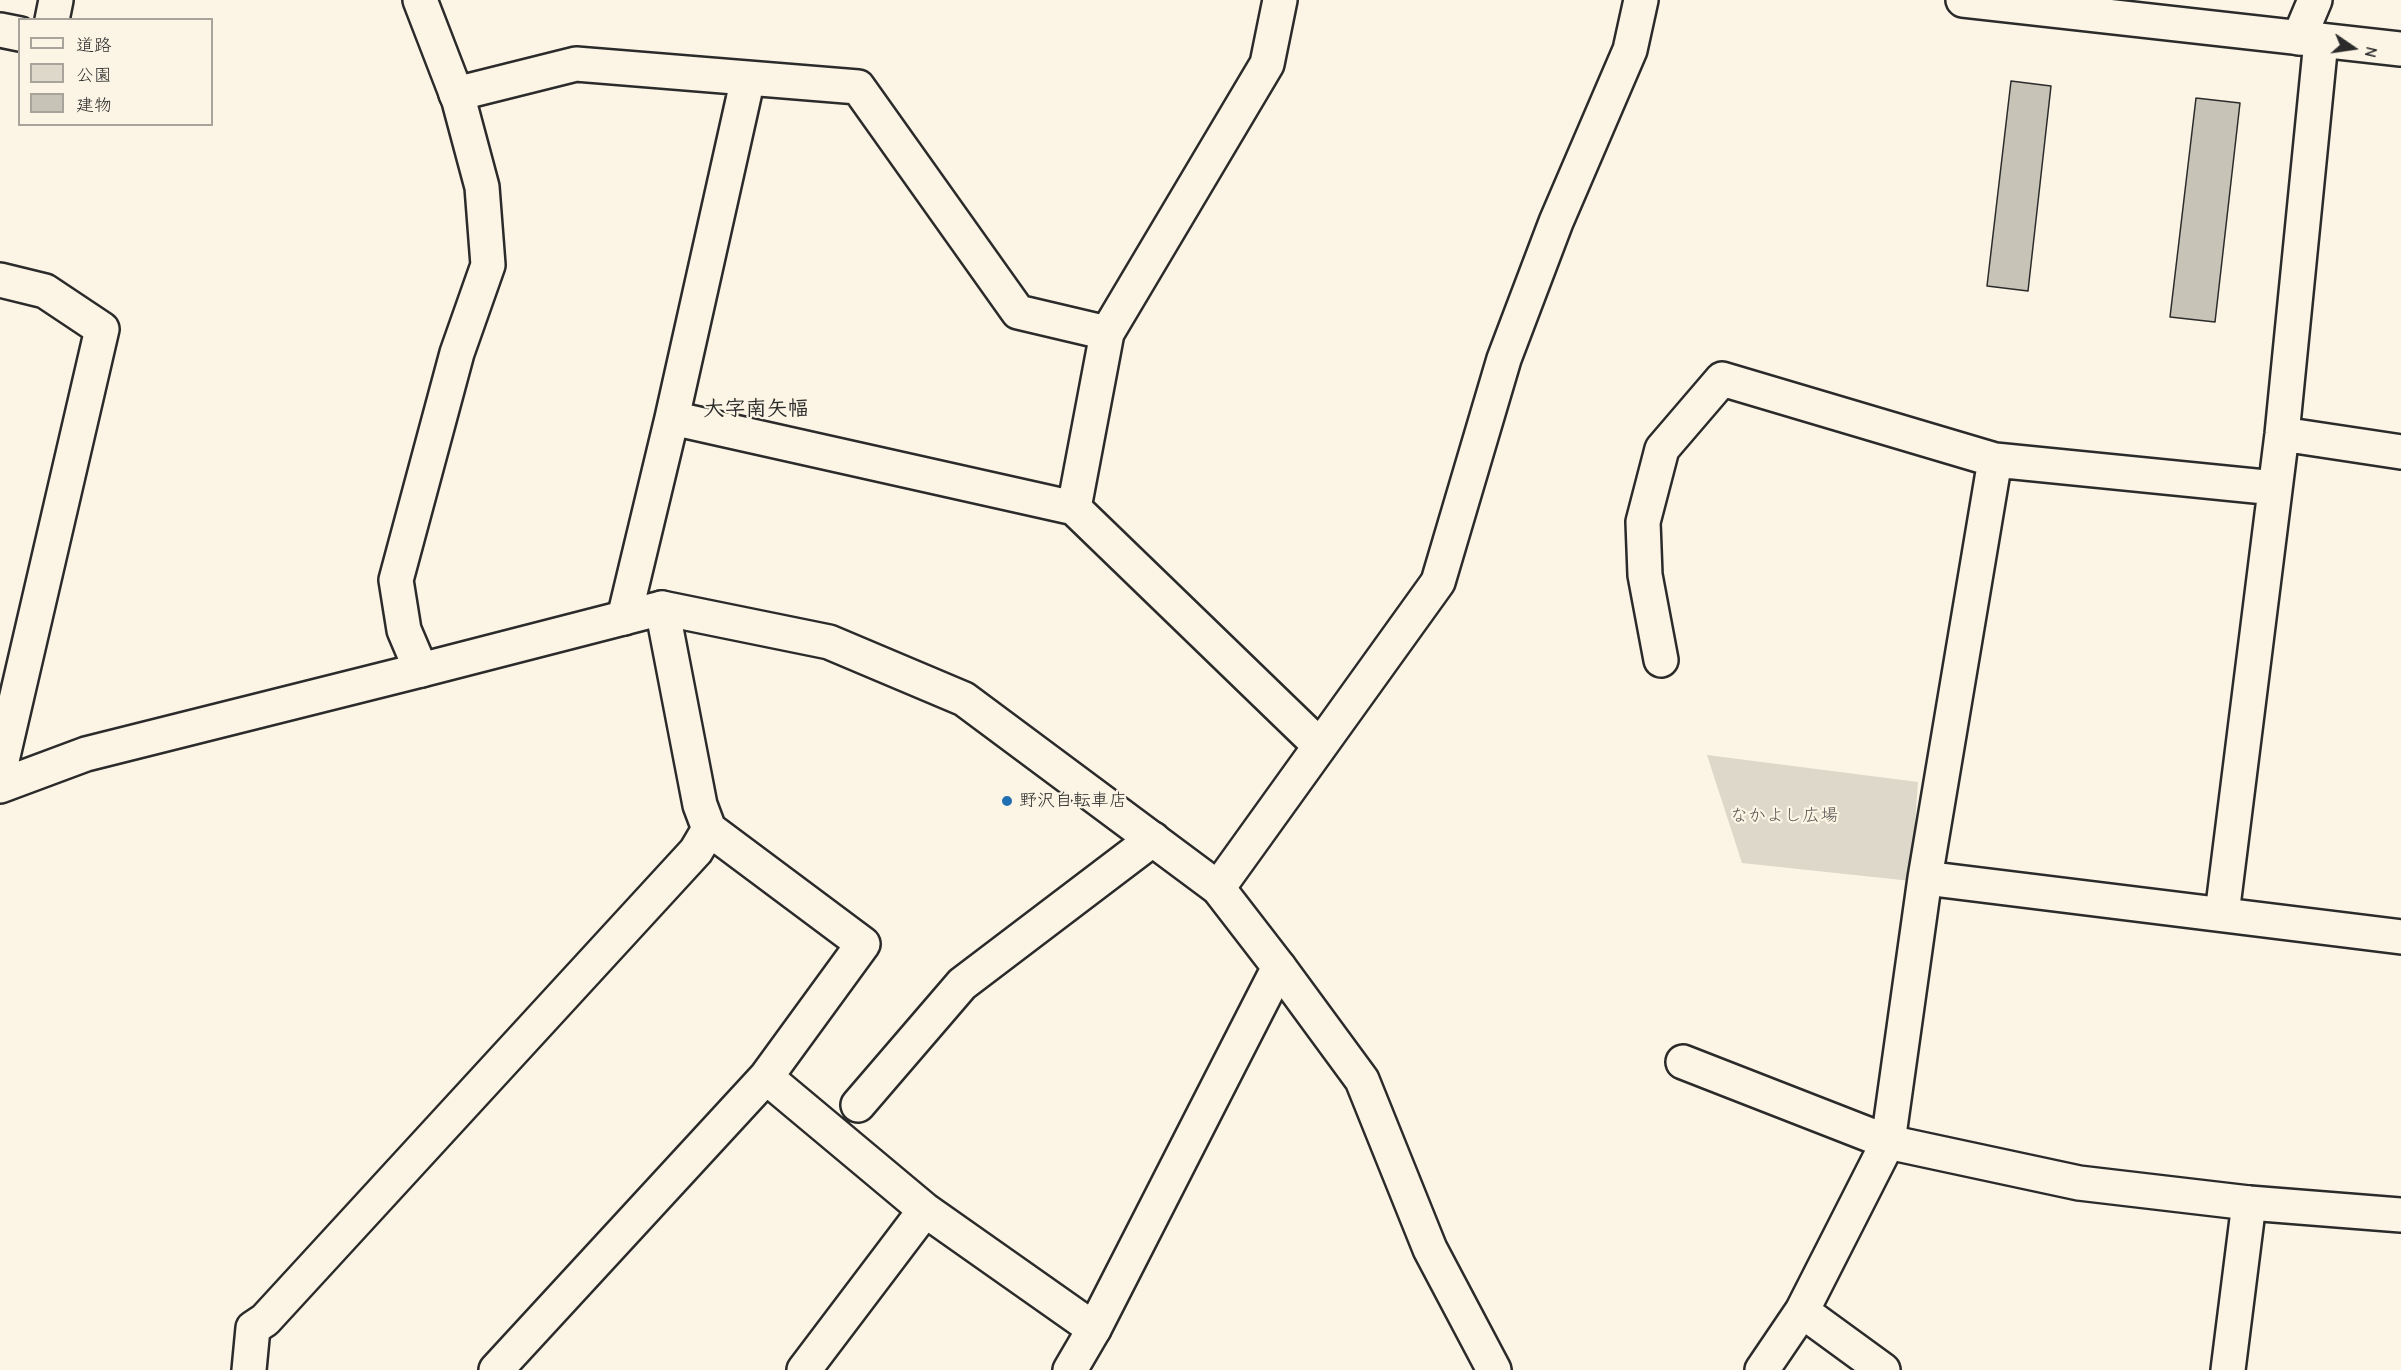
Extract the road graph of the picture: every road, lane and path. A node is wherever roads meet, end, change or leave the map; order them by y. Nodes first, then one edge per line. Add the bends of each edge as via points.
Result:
1 (56, 0) edge
2 (420, 0) edge
3 (1280, 0) edge
4 (1641, 0) edge
5 (1963, 0) edge
6 (2315, 0) edge
7 (2146, 10) edge
8 (52, 18) edge
9 (0, 30) edge
10 (18, 34) edge
11 (2310, 40) junction
12 (2401, 49) edge
13 (748, 78) junction
14 (456, 94) junction
15 (0, 280) edge
16 (1107, 333) junction
17 (672, 418) junction
18 (2282, 434) junction
19 (2401, 452) edge
20 (1995, 460) junction
21 (2275, 488) junction
22 (1074, 508) junction
23 (662, 608) junction
24 (624, 618) junction
25 (1661, 660) dead end
26 (421, 670) junction
27 (1319, 745) junction
28 (0, 769) edge
29 (0, 786) edge
30 (709, 829) junction
31 (1153, 839) junction
32 (1925, 878) junction
33 (1218, 888) junction
34 (2222, 914) junction
35 (2401, 937) edge
36 (1279, 966) junction
37 (1683, 1062) dead end
38 (766, 1077) junction
39 (858, 1105) dead end
40 (1888, 1142) junction
41 (2249, 1203) junction
42 (925, 1210) junction
43 (2401, 1215) edge
44 (1802, 1311) junction
45 (1094, 1329) junction
46 (249, 1370) edge
47 (496, 1370) edge
48 (804, 1370) edge
49 (1070, 1370) edge
50 (1494, 1370) edge
51 (1762, 1370) edge
52 (1883, 1370) edge
53 (2228, 1370) edge

1 - 8 street
2 - 14 street
3 - 16 street via 1267,64
4 - 27 street via 1630,50 1504,359 1438,582
5 - 7 street
6 - 11 street
7 - 11 street
9 - 10 street
11 - 12 street
11 - 18 street
13 - 14 street via 576,64
13 - 16 street via 858,87 1018,312
13 - 17 street
14 - 26 street via 482,187 488,265 457,353 396,580 404,630
15 - 28 street via 45,291 102,329
16 - 22 street
17 - 22 street
17 - 24 street
18 - 19 street
18 - 21 street
20 - 21 street
20 - 25 street via 1722,379 1662,449 1643,522 1645,575
20 - 32 street
21 - 34 street
22 - 27 street
23 - 24 street
23 - 30 street via 700,806
23 - 31 street via 830,642 964,699
24 - 26 street
26 - 29 street via 86,754
27 - 33 street
30 - 38 street via 863,944
30 - 46 street via 680,869 281,1303 253,1328
31 - 33 street
31 - 39 street via 962,984
32 - 34 street
32 - 40 street
33 - 36 street
34 - 35 street
36 - 45 street
36 - 50 street via 1362,1080 1430,1249
37 - 40 street
38 - 42 street
38 - 47 street
40 - 41 street via 2079,1183
40 - 44 street
41 - 43 street
41 - 53 street
42 - 45 street
42 - 48 street
44 - 51 street
44 - 52 street
45 - 49 street

